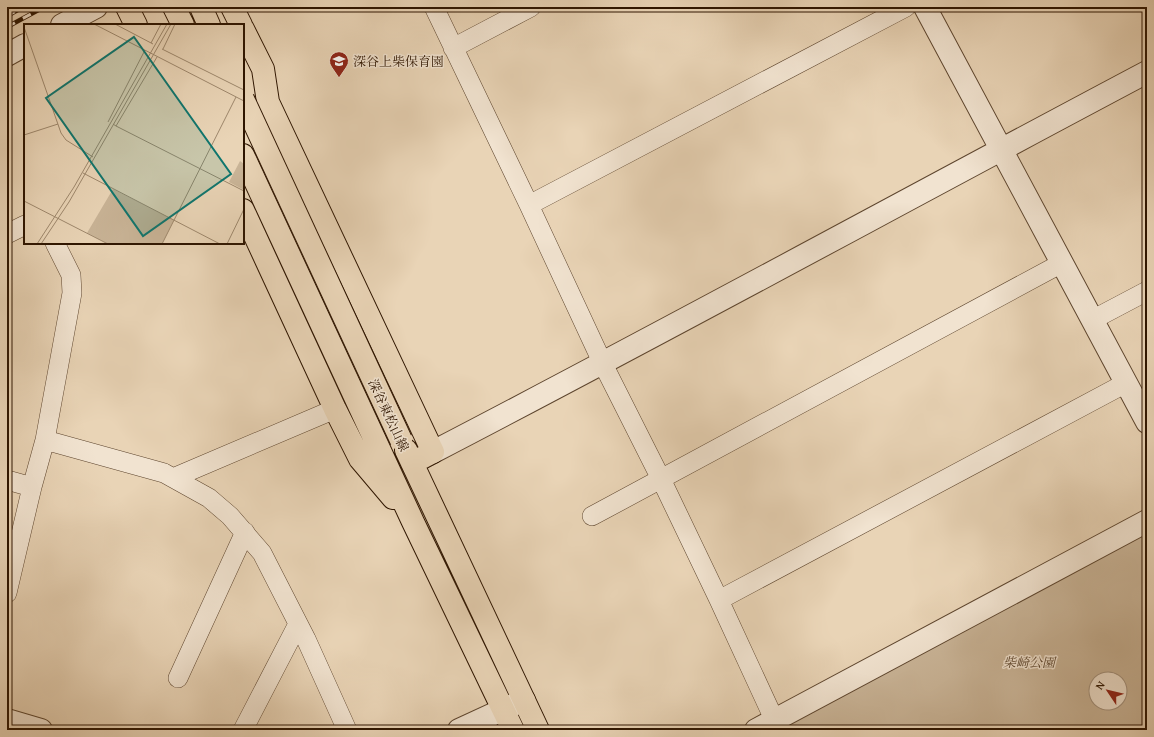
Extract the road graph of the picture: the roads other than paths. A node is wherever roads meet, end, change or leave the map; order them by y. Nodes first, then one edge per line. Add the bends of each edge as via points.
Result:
1 (96, 7) edge
2 (128, 7) edge
3 (174, 7) edge
4 (201, 7) edge
5 (232, 7) edge
6 (434, 7) edge
7 (531, 7) edge
8 (906, 7) edge
9 (925, 7) edge
10 (64, 24) edge
11 (136, 24) edge
12 (182, 24) edge
13 (209, 24) edge
14 (240, 24) edge
15 (244, 31) edge
16 (24, 46) edge
17 (453, 48) junction
18 (7, 54) edge
19 (1147, 72) edge
20 (244, 101) edge
21 (268, 102) junction
22 (244, 114) edge
23 (1001, 150) junction
24 (244, 157) edge
25 (529, 205) junction
26 (244, 212) edge
27 (24, 225) edge
28 (7, 234) edge
29 (56, 244) edge
30 (1062, 263) junction
31 (1147, 291) edge
32 (1092, 320) junction
33 (603, 364) junction
34 (1126, 383) junction
35 (335, 409) junction
36 (1147, 422) edge
37 (45, 440) junction
38 (433, 452) junction
39 (412, 463) junction
40 (173, 478) junction
41 (660, 479) junction
42 (7, 480) edge
43 (32, 487) junction
44 (592, 516) dead end
45 (1147, 521) edge
46 (413, 522) junction
47 (245, 532) junction
48 (7, 593) edge
49 (719, 600) junction
50 (298, 624) junction
51 (178, 678) dead end
52 (524, 700) junction
53 (504, 710) junction
54 (7, 720) edge
55 (770, 727) edge
56 (40, 730) edge
57 (244, 730) edge
58 (347, 730) edge
59 (459, 730) edge
60 (513, 730) edge
61 (538, 730) edge

1 - 10 street
2 - 11 main road
3 - 12 main road
4 - 13 main road
5 - 14 main road
6 - 17 street
7 - 17 street
8 - 25 street
9 - 23 street
15 - 21 main road via 263,69
16 - 18 street
17 - 25 street
19 - 23 street
20 - 39 main road, 深谷東松山線, bridge
21 - 22 street
21 - 38 main road
23 - 30 street
23 - 33 street
24 - 46 main road, 深谷東松山線
25 - 33 street
26 - 35 main road
27 - 28 street
29 - 37 street via 71,275 72,293
30 - 32 street
30 - 41 street
31 - 32 street
32 - 34 street
33 - 38 street
33 - 41 street
34 - 36 street
34 - 49 street
35 - 40 street
35 - 46 main road via 360,459
37 - 40 street via 164,473
37 - 43 street
38 - 39 main road
39 - 52 main road, 深谷東松山線
40 - 47 street via 209,498
41 - 44 street
41 - 49 street
42 - 43 street
43 - 48 street
45 - 55 street
46 - 53 main road, 深谷東松山線
47 - 50 street via 262,554
47 - 51 street
49 - 55 street
50 - 57 street
50 - 58 street
52 - 53 street
52 - 61 main road, 深谷東松山線
53 - 59 street
53 - 60 main road, 深谷東松山線
54 - 56 street

